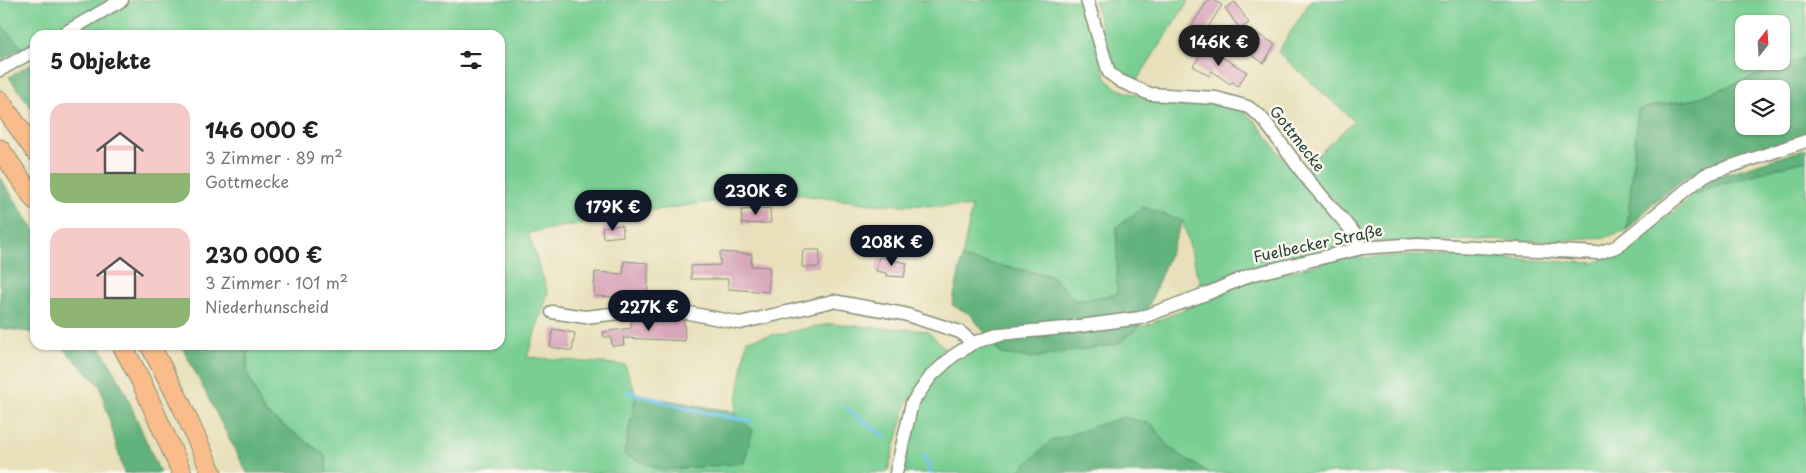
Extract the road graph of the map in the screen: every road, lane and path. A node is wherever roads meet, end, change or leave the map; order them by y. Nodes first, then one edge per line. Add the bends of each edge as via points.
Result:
1 (122, 0) edge
2 (1087, 0) edge
3 (70, 30) edge
4 (30, 53) edge
5 (0, 70) edge
6 (0, 101) edge
7 (1806, 141) edge
8 (30, 144) edge
9 (0, 149) edge
10 (30, 193) edge
11 (1362, 248) junction
12 (552, 312) dead end
13 (973, 343) junction
14 (125, 350) edge
15 (153, 350) edge
16 (182, 473) edge
17 (212, 473) edge
18 (896, 473) edge

1 - 3 street
2 - 11 street, Gottmecke via 1109,73 1150,94 1216,98 1248,107 1260,115
4 - 5 street
6 - 8 highway
7 - 11 street, Fuelbecker Straße via 1705,175 1616,247 1598,253 1417,244
9 - 10 highway
11 - 13 street, Fuelbecker Straße via 1250,275 1140,318 1000,334
12 - 13 street via 585,317 663,308 740,323 833,301 904,314 960,332
13 - 18 street, Fuelbecker Straße via 931,376 912,403
14 - 16 highway
15 - 17 highway

